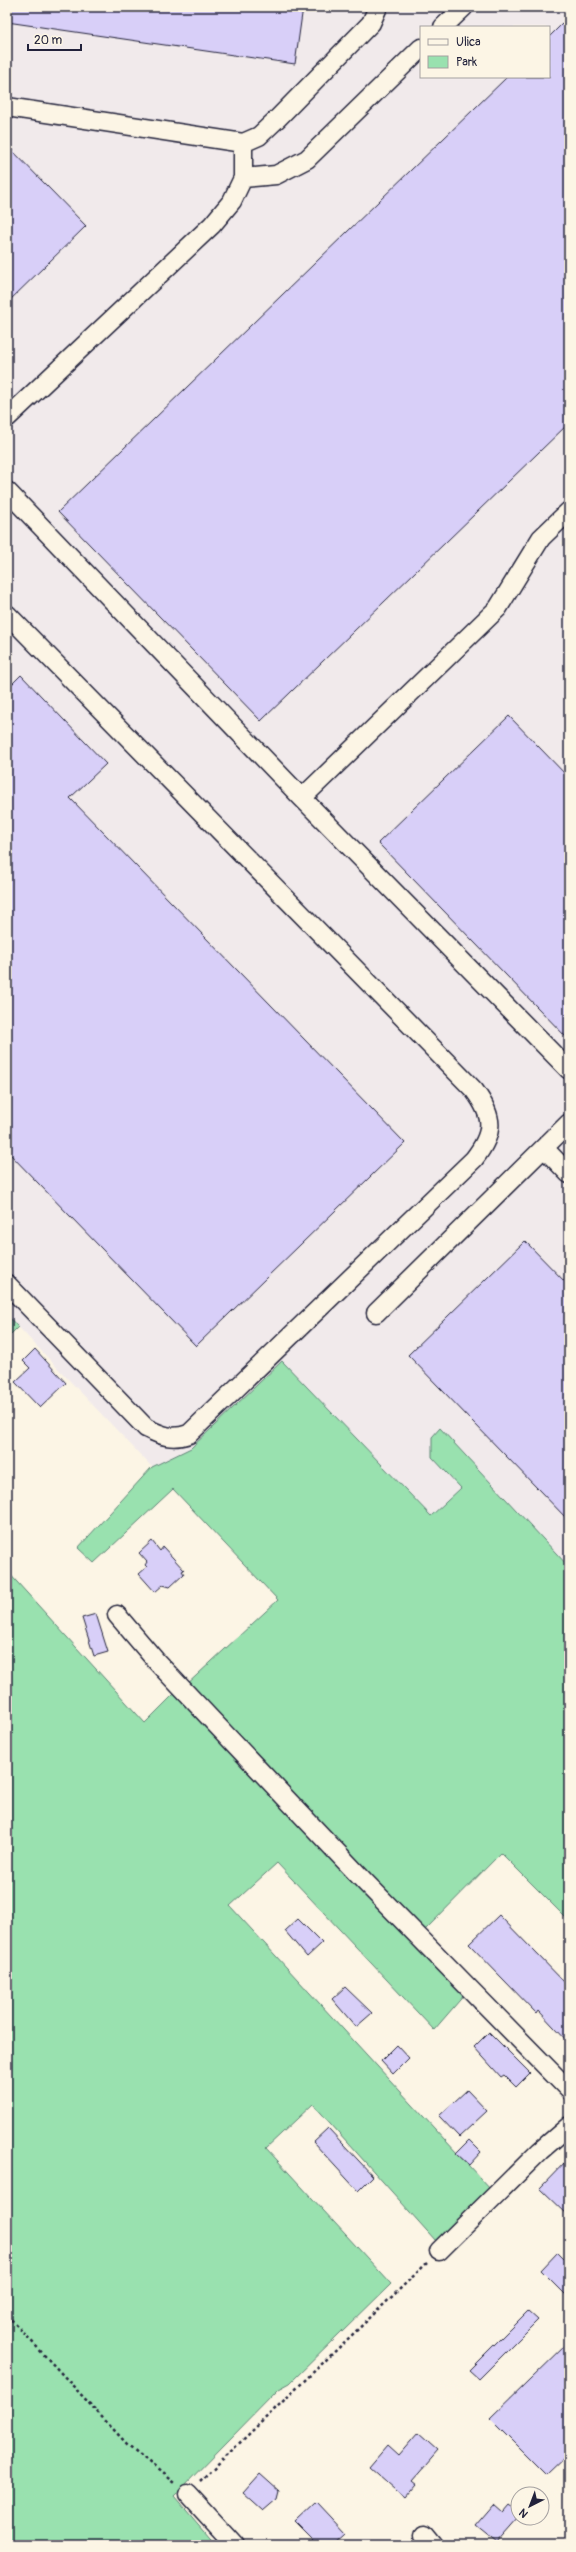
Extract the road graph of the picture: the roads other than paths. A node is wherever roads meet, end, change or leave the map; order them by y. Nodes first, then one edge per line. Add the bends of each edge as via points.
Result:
1 (378, 7) edge
2 (464, 7) edge
3 (444, 26) edge
4 (420, 49) edge
5 (7, 107) edge
6 (243, 143) junction
7 (243, 178) junction
8 (7, 418) edge
9 (7, 491) edge
10 (569, 511) edge
11 (7, 614) edge
12 (302, 798) junction
13 (569, 1070) edge
14 (569, 1123) edge
15 (544, 1148) junction
16 (569, 1174) edge
17 (7, 1284) edge
18 (376, 1313) dead end
19 (117, 1615) dead end
20 (569, 2090) edge
21 (569, 2126) edge
22 (439, 2251) road end
23 (188, 2494) road end
24 (235, 2545) edge

1 - 6 lane via 370,23 278,118 259,136
2 - 3 lane
4 - 7 lane via 307,159 276,175
5 - 6 lane
6 - 7 lane
7 - 8 lane via 232,200 212,225
9 - 12 lane
10 - 12 lane via 541,538 498,608
11 - 17 lane via 474,1090 487,1108 489,1127 484,1147 474,1159 189,1434 178,1438 163,1437 146,1428
12 - 13 lane
14 - 15 lane
15 - 16 lane
15 - 18 lane
19 - 20 lane via 157,1662 366,1883
21 - 22 lane via 540,2151
23 - 24 lane

